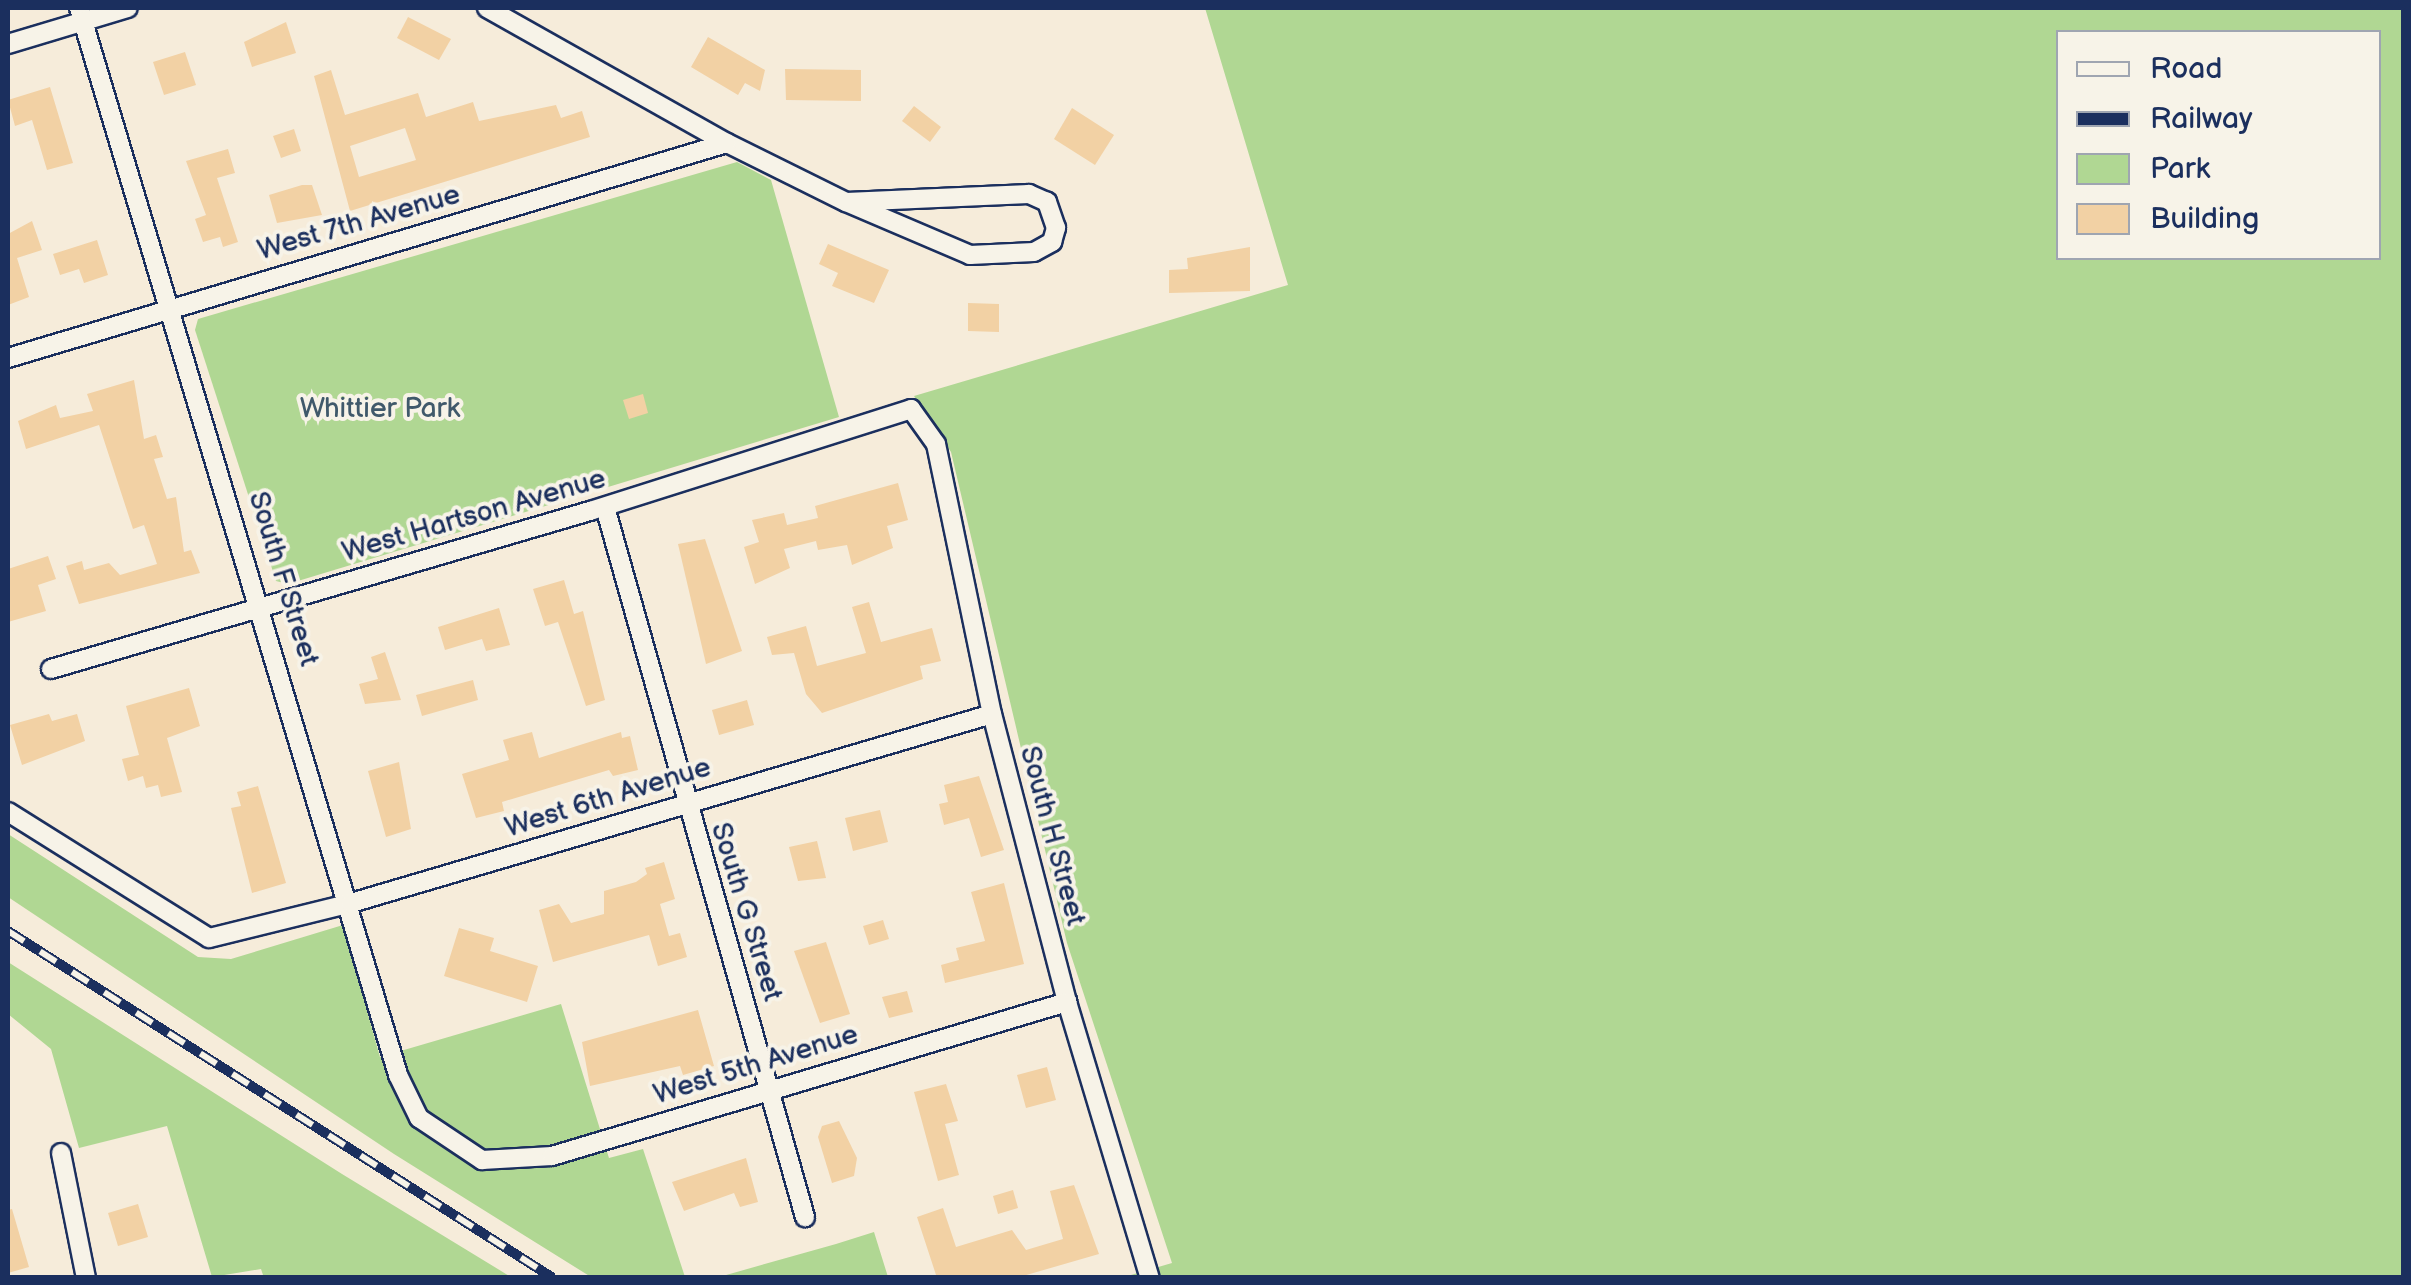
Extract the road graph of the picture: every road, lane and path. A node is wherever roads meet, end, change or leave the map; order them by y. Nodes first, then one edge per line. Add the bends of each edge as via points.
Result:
1 (128, 8) edge
2 (486, 8) edge
3 (81, 14) edge
4 (8, 44) edge
5 (728, 143) junction
6 (846, 202) junction
7 (171, 308) junction
8 (8, 358) edge
9 (911, 409) joint
10 (606, 506) junction
11 (262, 606) junction
12 (51, 669) dead end
13 (992, 714) junction
14 (685, 803) junction
15 (8, 812) edge
16 (351, 903) junction
17 (1067, 1002) junction
18 (771, 1088) junction
19 (460, 1148) joint
20 (61, 1153) dead end
21 (805, 1216) dead end
22 (86, 1278) edge
23 (1150, 1278) edge

1 - 3 street
2 - 5 street
3 - 4 street
3 - 7 street, South F Street
5 - 6 street
5 - 7 street, West 7th Avenue
6 - 6 street via 1029,194 1046,202 1056,228 1052,242 1034,252 970,254
7 - 8 street, West 7th Avenue
7 - 11 street, South F Street
9 - 10 street, West Hartson Avenue
9 - 13 street, South H Street via 936,444
10 - 11 street, West Hartson Avenue
10 - 14 street, South G Street
11 - 12 street, West Hartson Avenue
11 - 16 street, South F Street
13 - 14 street, West 6th Avenue
13 - 17 street, South H Street
14 - 16 street, West 6th Avenue
14 - 18 street, South G Street
15 - 16 street, West 6th Avenue via 209,938
16 - 19 street, South F Street via 398,1075 419,1118
17 - 18 street, West 5th Avenue
17 - 23 street, South H Street
18 - 19 street, West 5th Avenue via 552,1156 513,1163 482,1160
18 - 21 street, South G Street
20 - 22 street

